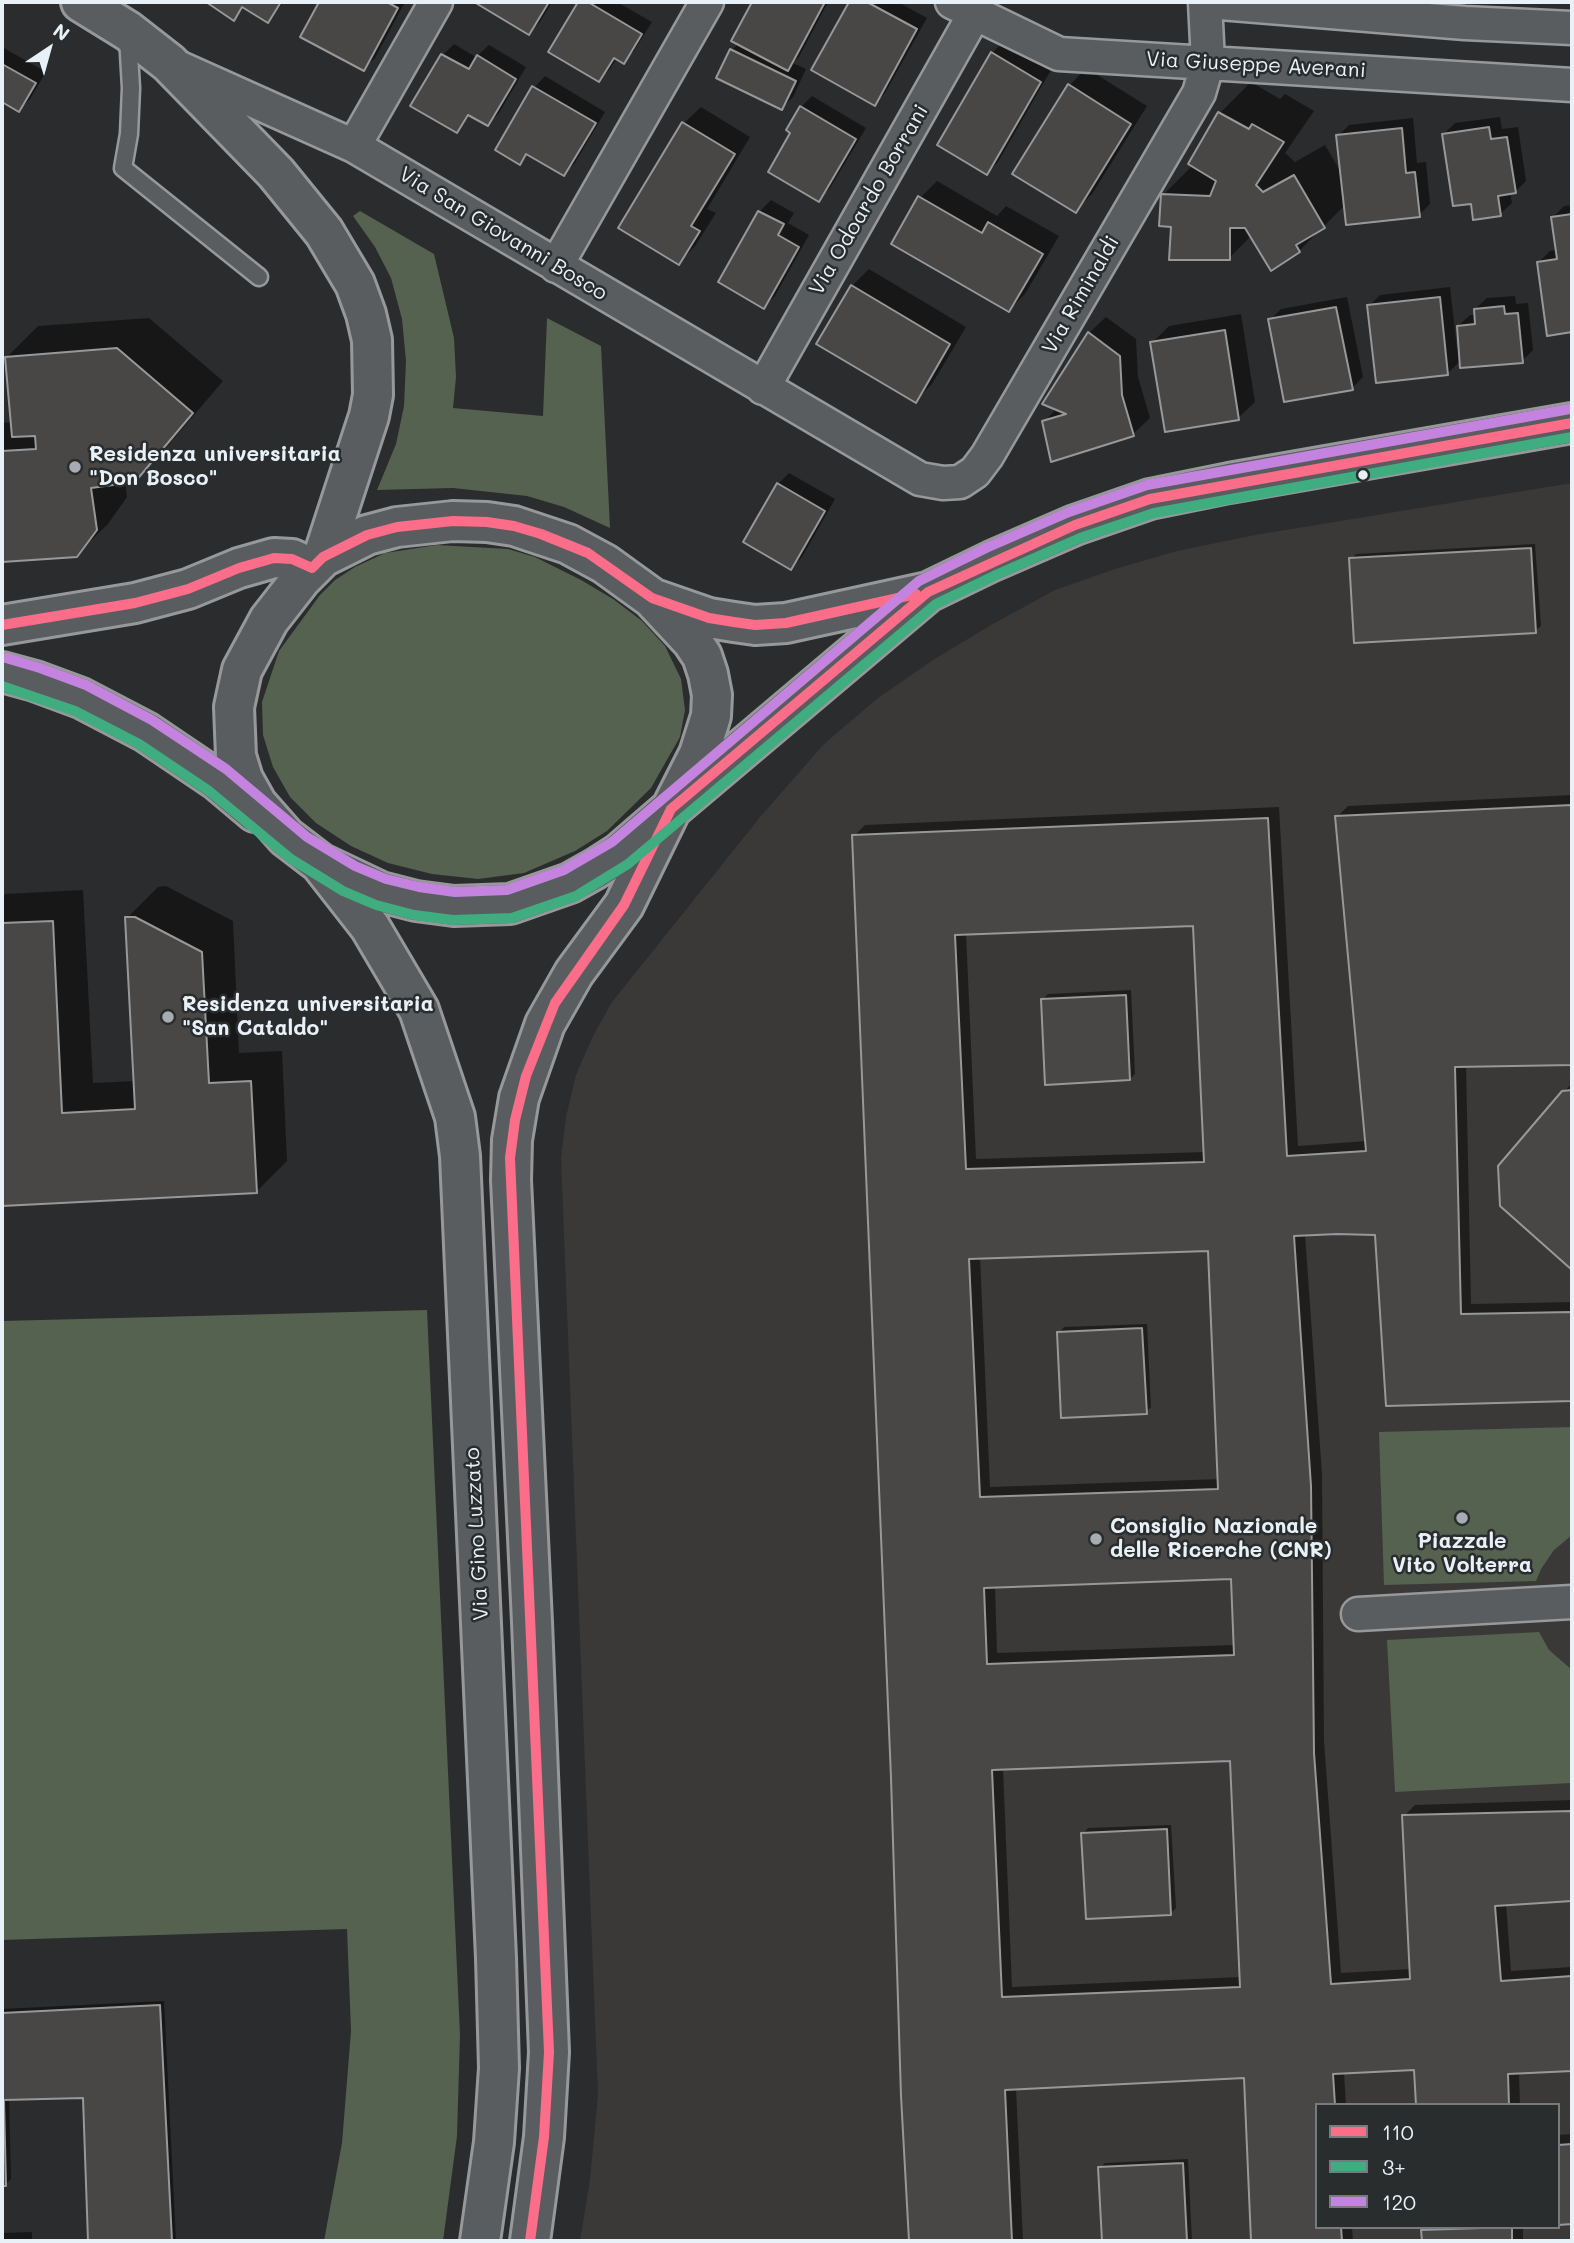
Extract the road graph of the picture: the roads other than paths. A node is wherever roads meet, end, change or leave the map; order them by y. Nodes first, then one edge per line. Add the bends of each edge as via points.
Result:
1 (82, 2) edge
2 (436, 2) edge
3 (707, 2) edge
4 (1207, 2) edge
5 (963, 7) edge
6 (1572, 28) edge
7 (128, 31) junction
8 (169, 62) junction
9 (1208, 62) junction
10 (1572, 85) edge
11 (354, 146) junction
12 (556, 266) junction
13 (259, 277) dead end
14 (763, 387) junction
15 (1572, 422) edge
16 (920, 479) joint
17 (317, 562) junction
18 (928, 592) junction
19 (652, 598) junction
20 (2, 625) edge
21 (2, 672) edge
22 (671, 809) junction
23 (286, 837) junction
24 (320, 863) junction
25 (1572, 1602) edge
26 (1358, 1614) dead end
27 (480, 2241) edge
28 (530, 2241) edge

1 - 7 main road, Via San Giovanni Bosco
2 - 11 street
3 - 12 street
4 - 6 street
4 - 9 street
5 - 9 street, Via Giuseppe Averani via 1059,54
5 - 14 street, Via Odoardo Borrani
7 - 8 main road, Via San Giovanni Bosco
7 - 13 lane via 129,134 122,168
8 - 11 street, Via San Giovanni Bosco
8 - 17 main road via 276,173 324,232 355,284 366,314 372,340 371,405
9 - 10 street, Via Giuseppe Averani
9 - 16 street, Via Riminaldi via 1199,93 987,456 960,482
11 - 12 street, Via San Giovanni Bosco
12 - 14 street, Via San Giovanni Bosco
14 - 16 street, Via San Giovanni Bosco
15 - 18 main road via 1150,499 1075,526
17 - 19 main road via 383,530 453,521 487,522 568,544
17 - 20 main road via 274,558 135,603
17 - 23 main road via 286,596 257,640 238,682 234,707 236,755 243,779 257,804
18 - 19 main road via 786,623 755,625 709,618
18 - 22 main road
19 - 22 main road via 702,656 712,695 702,744
21 - 23 main road via 69,693 146,732 216,780
22 - 24 main road via 595,869 510,904 454,906 416,901 381,892
22 - 28 main road via 624,905 574,973 545,1024 526,1076 512,1140 549,2052 544,2137
23 - 24 main road
24 - 27 main road, Via Gino Luzzato via 370,927 419,1010 455,1117 460,1156 499,2068
25 - 26 street

